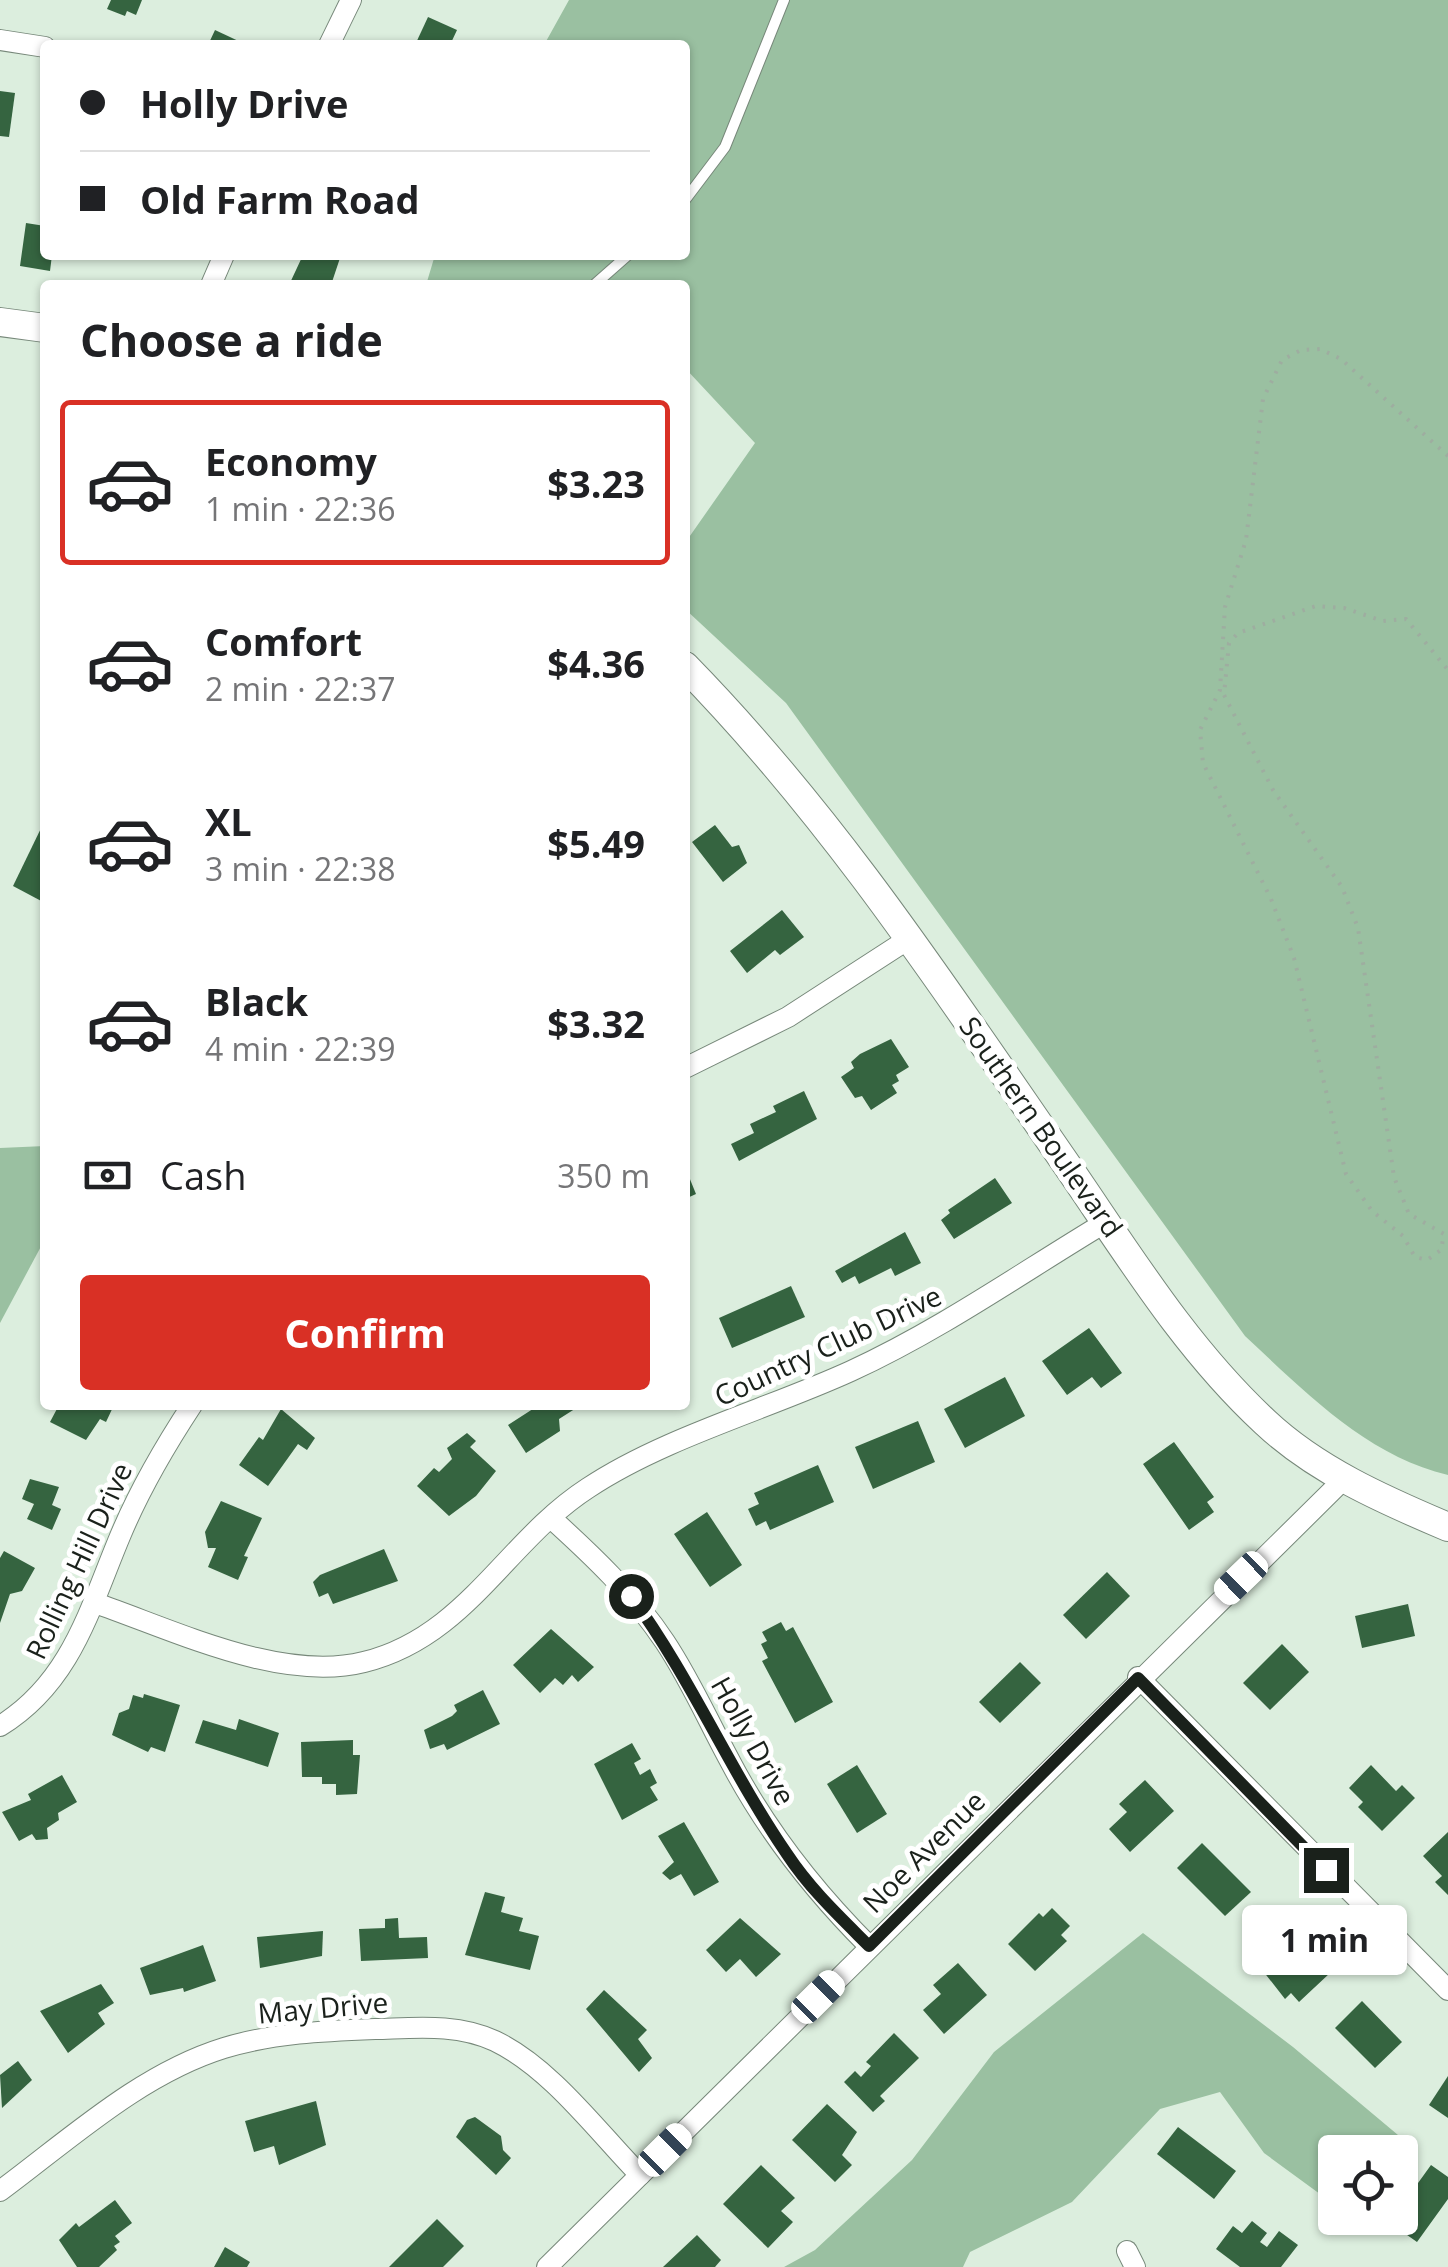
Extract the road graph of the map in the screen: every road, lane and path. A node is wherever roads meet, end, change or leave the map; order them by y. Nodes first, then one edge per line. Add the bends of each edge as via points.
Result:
1 (351, 0) edge
2 (784, 0) edge
3 (0, 40) edge
4 (331, 40) edge
5 (40, 45) edge
6 (690, 193) edge
7 (622, 260) edge
8 (600, 280) edge
9 (0, 322) edge
10 (40, 327) edge
11 (1448, 456) edge
12 (1448, 670) edge
13 (690, 671) edge
14 (910, 938) junction
15 (690, 1066) edge
16 (1106, 1222) junction
17 (189, 1410) edge
18 (1344, 1479) junction
19 (551, 1518) junction
20 (1448, 1526) edge
21 (94, 1603) junction
22 (1138, 1678) junction
23 (0, 1726) edge
24 (869, 1946) junction
25 (1448, 1990) edge
26 (640, 2175) junction
27 (0, 2192) edge
28 (546, 2267) edge

1 - 4 street
2 - 6 lane via 725,147
3 - 5 street
7 - 8 lane
9 - 10 main road
11 - 12 path via 1341,360 1320,349 1282,360 1264,399 1246,540 1226,607 1220,690 1199,744 1294,958 1346,1174 1415,1257 1427,1260 1441,1250 1444,1234 1409,1214 1394,1177 1358,928 1342,887 1273,790 1224,695 1229,642 1238,633 1316,606 1382,621 1406,619
13 - 14 main road, Southern Boulevard via 784,770
14 - 15 street via 788,1017
14 - 16 main road, Southern Boulevard
16 - 18 main road, Southern Boulevard via 1190,1343 1266,1424
16 - 19 street, Country Club Drive via 940,1327 626,1466
17 - 21 street, Rolling Hill Drive via 130,1515
18 - 20 main road, Southern Boulevard
18 - 22 street, Noe Avenue
19 - 21 street, Country Club Drive via 443,1626 363,1663 329,1668 272,1662
19 - 24 street, Holly Drive via 631,1596 674,1656 787,1854
21 - 23 street, Rolling Hill Drive via 56,1677
22 - 24 street, Noe Avenue
22 - 25 street
24 - 26 street, Noe Avenue
26 - 27 street, May Drive via 511,2050 440,2026 274,2036 222,2048 121,2101
26 - 28 street, Noe Avenue

